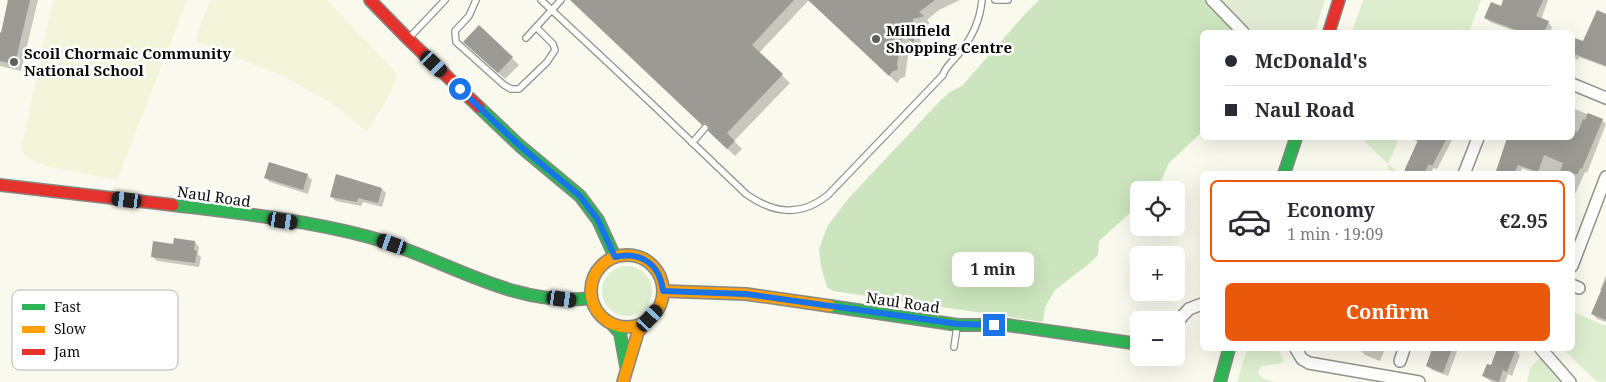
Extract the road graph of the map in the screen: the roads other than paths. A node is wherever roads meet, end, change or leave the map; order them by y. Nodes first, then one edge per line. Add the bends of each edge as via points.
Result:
1 (370, 0) edge
2 (445, 0) edge
3 (476, 0) edge
4 (541, 0) edge
5 (561, 0) edge
6 (982, 0) edge
7 (995, 0) edge
8 (1008, 0) edge
9 (1212, 0) edge
10 (1339, 0) edge
11 (552, 10) junction
12 (536, 27) junction
13 (1241, 30) edge
14 (1330, 30) edge
15 (526, 38) dead end
16 (408, 39) junction
17 (1575, 85) edge
18 (1606, 98) edge
19 (705, 128) dead end
20 (1295, 140) edge
21 (1477, 140) edge
22 (692, 143) junction
23 (1285, 171) edge
24 (1465, 171) edge
25 (1606, 177) edge
26 (0, 185) edge
27 (615, 257) junction
28 (1575, 258) edge
29 (663, 291) junction
30 (591, 298) junction
31 (1200, 305) edge
32 (1185, 313) edge
33 (650, 318) junction
34 (612, 324) junction
35 (958, 324) junction
36 (1130, 343) edge
37 (954, 348) dead end
38 (1228, 351) edge
39 (1297, 351) edge
40 (1403, 351) edge
41 (1543, 351) edge
42 (1400, 361) dead end
43 (627, 368) junction
44 (623, 382) edge
45 (1220, 382) edge
46 (1419, 382) edge
47 (1570, 382) edge

1 - 16 street
2 - 16 lane
3 - 12 lane via 469,16 455,31 456,42 511,89 519,89 555,50
4 - 11 lane
5 - 11 lane
6 - 22 lane via 972,35 943,75 836,188 810,207 788,210 758,203
7 - 8 lane
9 - 13 street
10 - 14 street
11 - 12 lane
11 - 22 lane
12 - 15 lane
16 - 27 street via 520,146 580,196 598,220
17 - 18 street
19 - 22 lane
20 - 23 street
21 - 24 street
25 - 28 street
26 - 30 street, Naul Road via 175,205 346,231 404,248 503,288 576,301
27 - 29 street via 634,255 652,264 662,281
27 - 30 street via 607,260 595,273
29 - 33 street via 659,306
29 - 35 street, Naul Road via 746,294
30 - 34 street via 599,313
31 - 32 street
33 - 34 street via 632,326
33 - 43 street via 638,332
34 - 43 street via 620,333
35 - 36 street, Naul Road via 1007,326
35 - 37 lane
38 - 45 street
39 - 46 street via 1309,363
40 - 42 street
41 - 47 street
43 - 44 street

